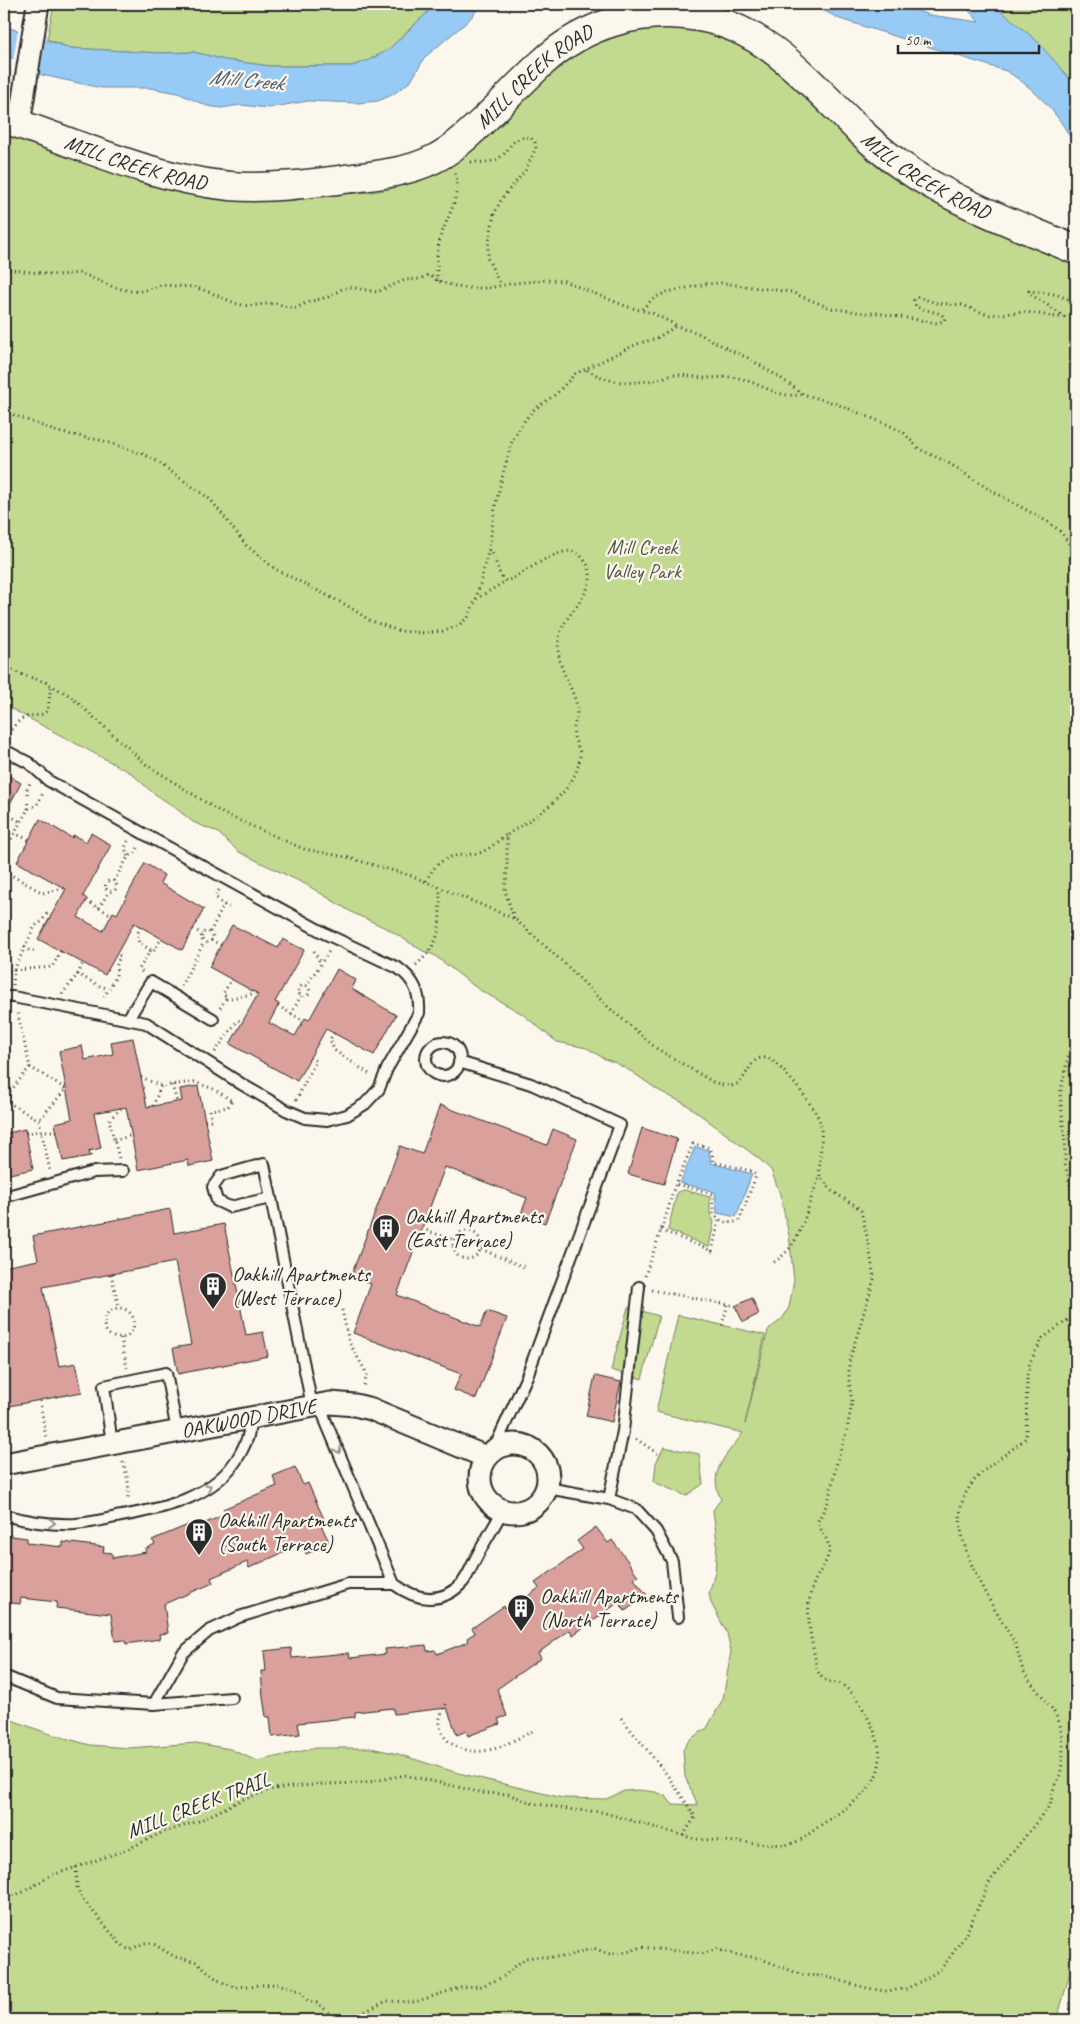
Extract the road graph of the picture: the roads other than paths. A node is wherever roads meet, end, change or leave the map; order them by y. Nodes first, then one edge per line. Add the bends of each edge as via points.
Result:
1 (38, 4) edge
2 (11, 121) edge
3 (1076, 250) edge
4 (4, 750) edge
5 (4, 997) edge
6 (128, 1019) junction
7 (213, 1019) road end
8 (459, 1062) dead end
9 (123, 1171) road end
10 (4, 1197) edge
11 (271, 1198) junction
12 (639, 1287) road end
13 (316, 1405) junction
14 (249, 1418) junction
15 (177, 1431) junction
16 (112, 1444) junction
17 (490, 1453) junction
18 (4, 1464) edge
19 (547, 1488) junction
20 (609, 1499) junction
21 (503, 1510) junction
22 (4, 1515) edge
23 (394, 1584) junction
24 (678, 1617) dead end
25 (4, 1676) edge
26 (232, 1698) dead end
27 (154, 1704) junction

1 - 2 street via 24,91
2 - 3 street, MILL CREEK ROAD via 126,162 235,186 291,184 401,171 452,156 544,61 582,35 602,25 651,14 702,17 741,30 774,50 875,145 922,180
4 - 6 lane via 30,763 49,781 318,930 391,964 406,974 419,996 419,1014 379,1088 365,1104 347,1115 327,1120 305,1118 290,1112 146,1023
5 - 6 lane
6 - 7 lane via 151,982
8 - 17 lane via 531,1084 620,1125 527,1376
9 - 10 lane via 94,1172
11 - 11 lane via 264,1164 222,1176 213,1187 216,1201 230,1207
11 - 13 lane
12 - 20 lane via 623,1431
13 - 14 street, OAKWOOD DRIVE
13 - 17 street, OAKWOOD DRIVE via 355,1405
13 -> 23 lane
14 - 15 street, OAKWOOD DRIVE
22 -> 14 lane via 74,1524 172,1504 224,1477 249,1436
15 - 16 street, OAKWOOD DRIVE
15 - 16 lane via 166,1373 104,1386
16 - 18 street, OAKWOOD DRIVE
17 - 19 street via 512,1443 530,1447 548,1469
17 - 21 street via 481,1466 481,1488 493,1506
19 - 20 lane
19 - 21 street via 535,1506 525,1511
20 - 24 lane via 636,1509 656,1531 672,1560
21 - 23 lane via 464,1580 453,1591 438,1597 422,1598 407,1594
23 - 27 lane via 348,1584 239,1617 209,1631 184,1653
25 - 27 lane via 57,1698
26 - 27 lane

